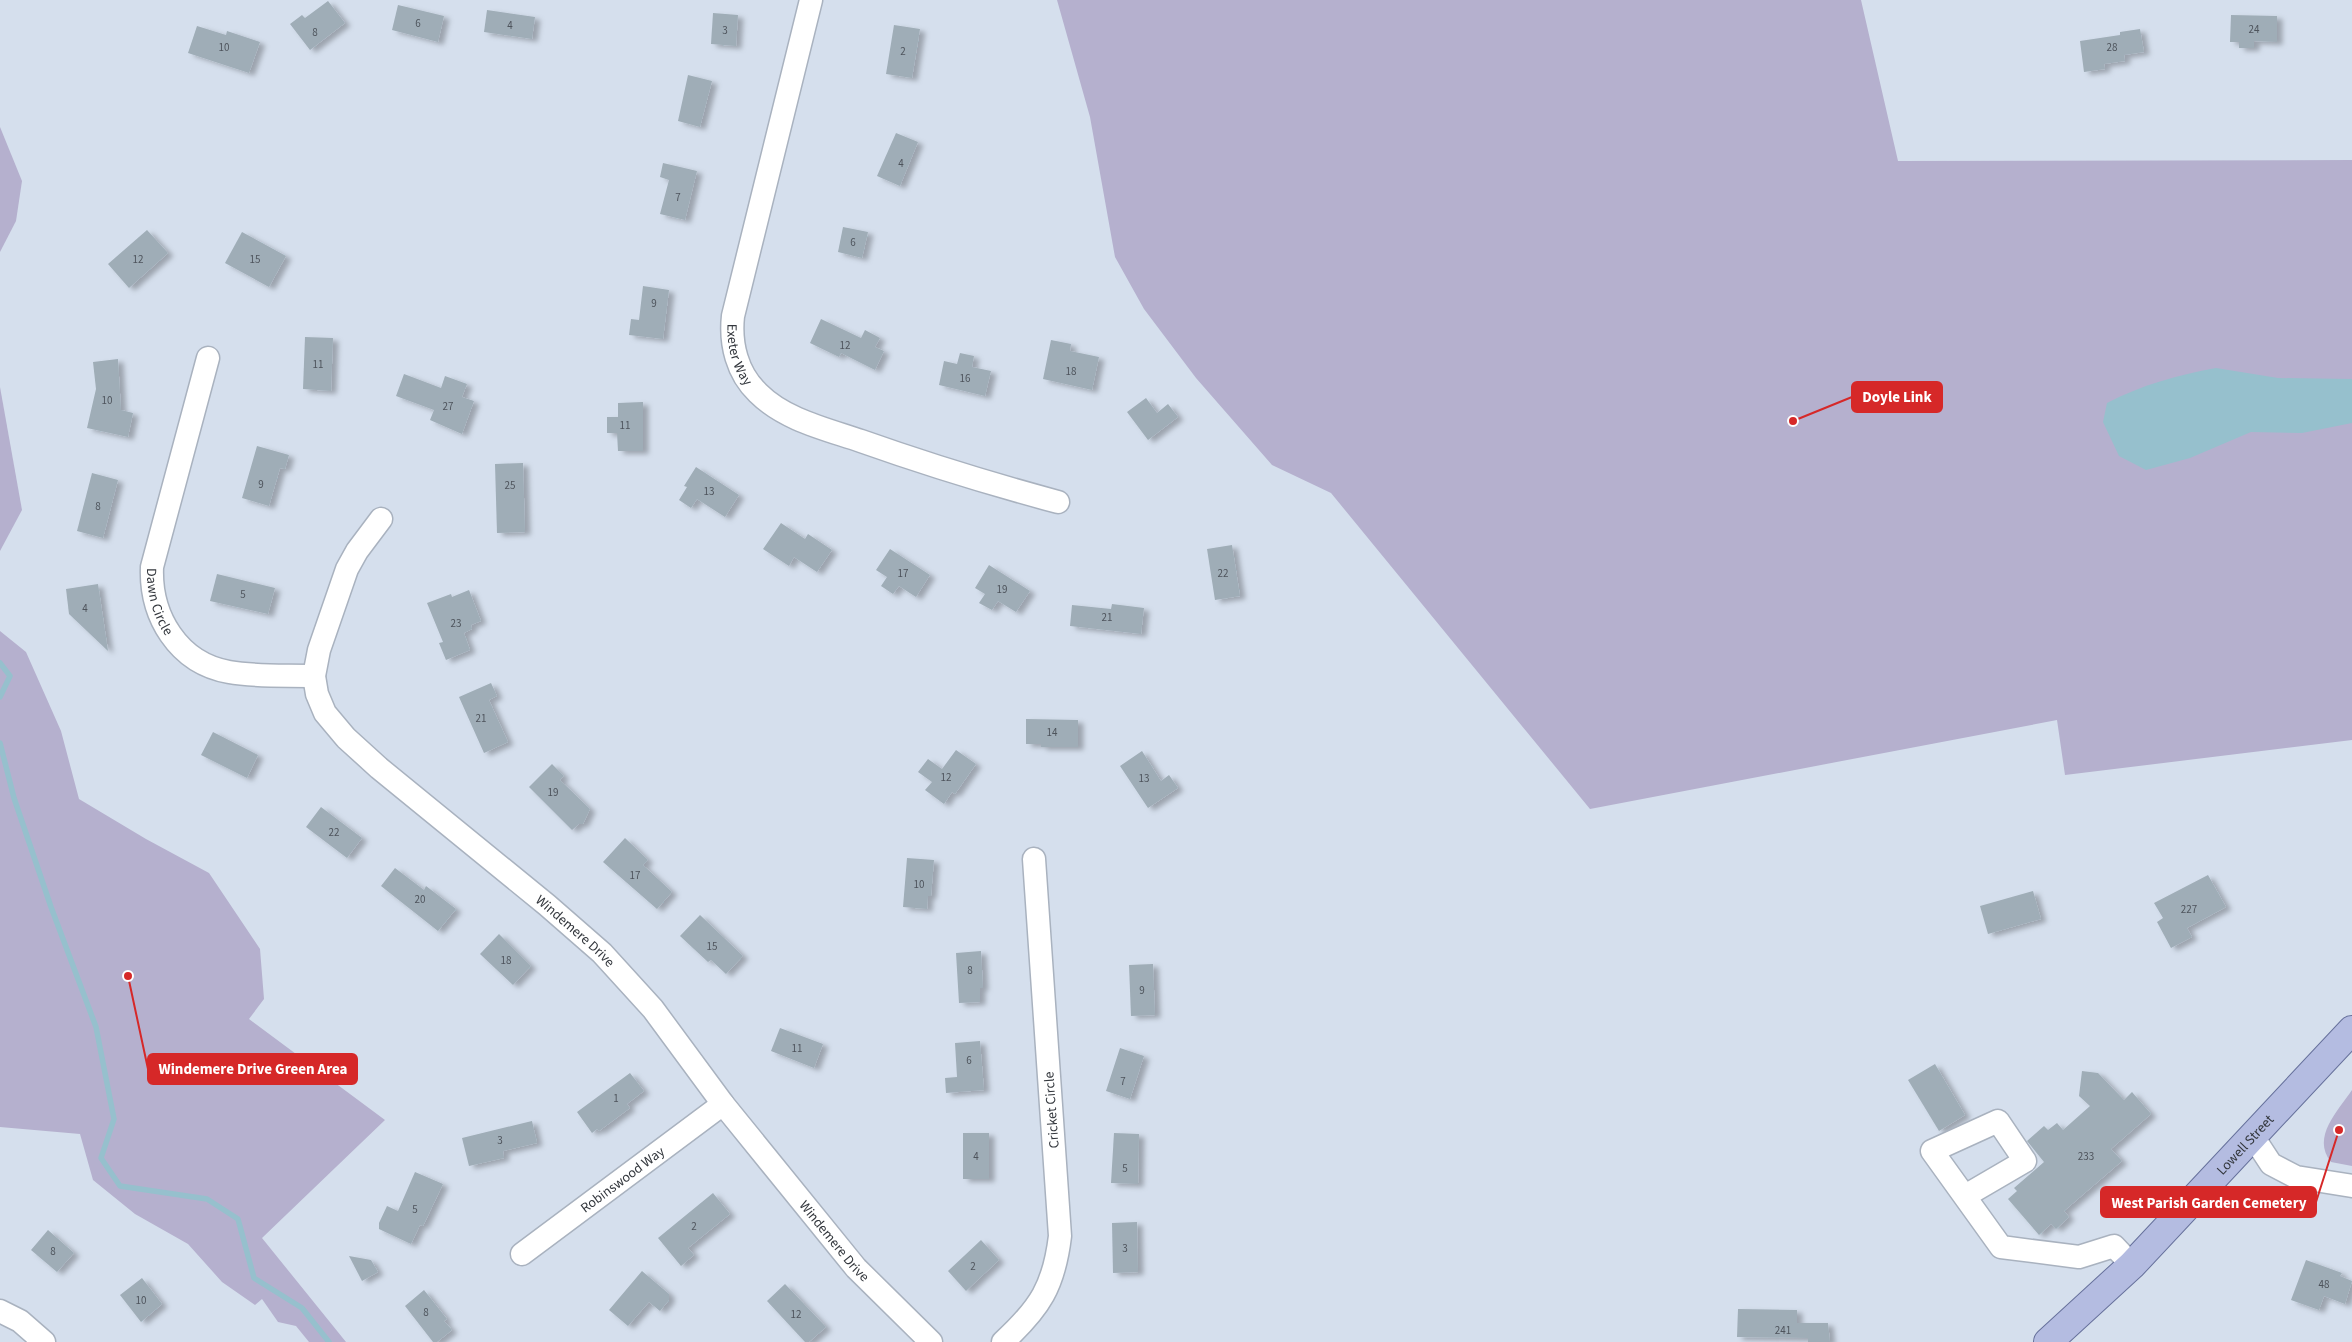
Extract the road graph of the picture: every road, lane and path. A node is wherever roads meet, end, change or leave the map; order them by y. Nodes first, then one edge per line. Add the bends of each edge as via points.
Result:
1 (812, 0) edge
2 (208, 358) dead end
3 (1058, 502) dead end
4 (381, 519) dead end
5 (314, 676) junction
6 (1034, 859) dead end
7 (2352, 1030) edge
8 (723, 1104) junction
9 (2252, 1135) junction
10 (2352, 1186) edge
11 (1965, 1196) dead end
12 (522, 1254) dead end
13 (2132, 1265) junction
14 (0, 1311) edge
15 (44, 1342) edge
16 (931, 1342) edge
17 (1003, 1342) edge
18 (2048, 1342) edge

1 - 3 street, Exeter Way via 733,316 733,346 742,373 766,400 799,419 965,476
2 - 5 street, Dawn Circle via 152,568 156,609 179,645 214,668 242,673
4 - 5 street, Windemere Drive via 347,569 319,650
5 - 8 street, Windemere Drive via 320,704 346,738 602,953 653,1009
6 - 17 street, Cricket Circle via 1060,1236 1052,1278 1038,1305
7 - 9 main road, Lowell Street
8 - 12 street, Robinswood Way
8 - 16 street, Windemere Drive via 856,1268
9 - 10 street via 2271,1164 2320,1182
9 - 13 main road, Lowell Street
11 - 13 street via 2001,1247 2079,1257 2114,1246
13 - 18 main road, Lowell Street
14 - 15 street via 20,1321

